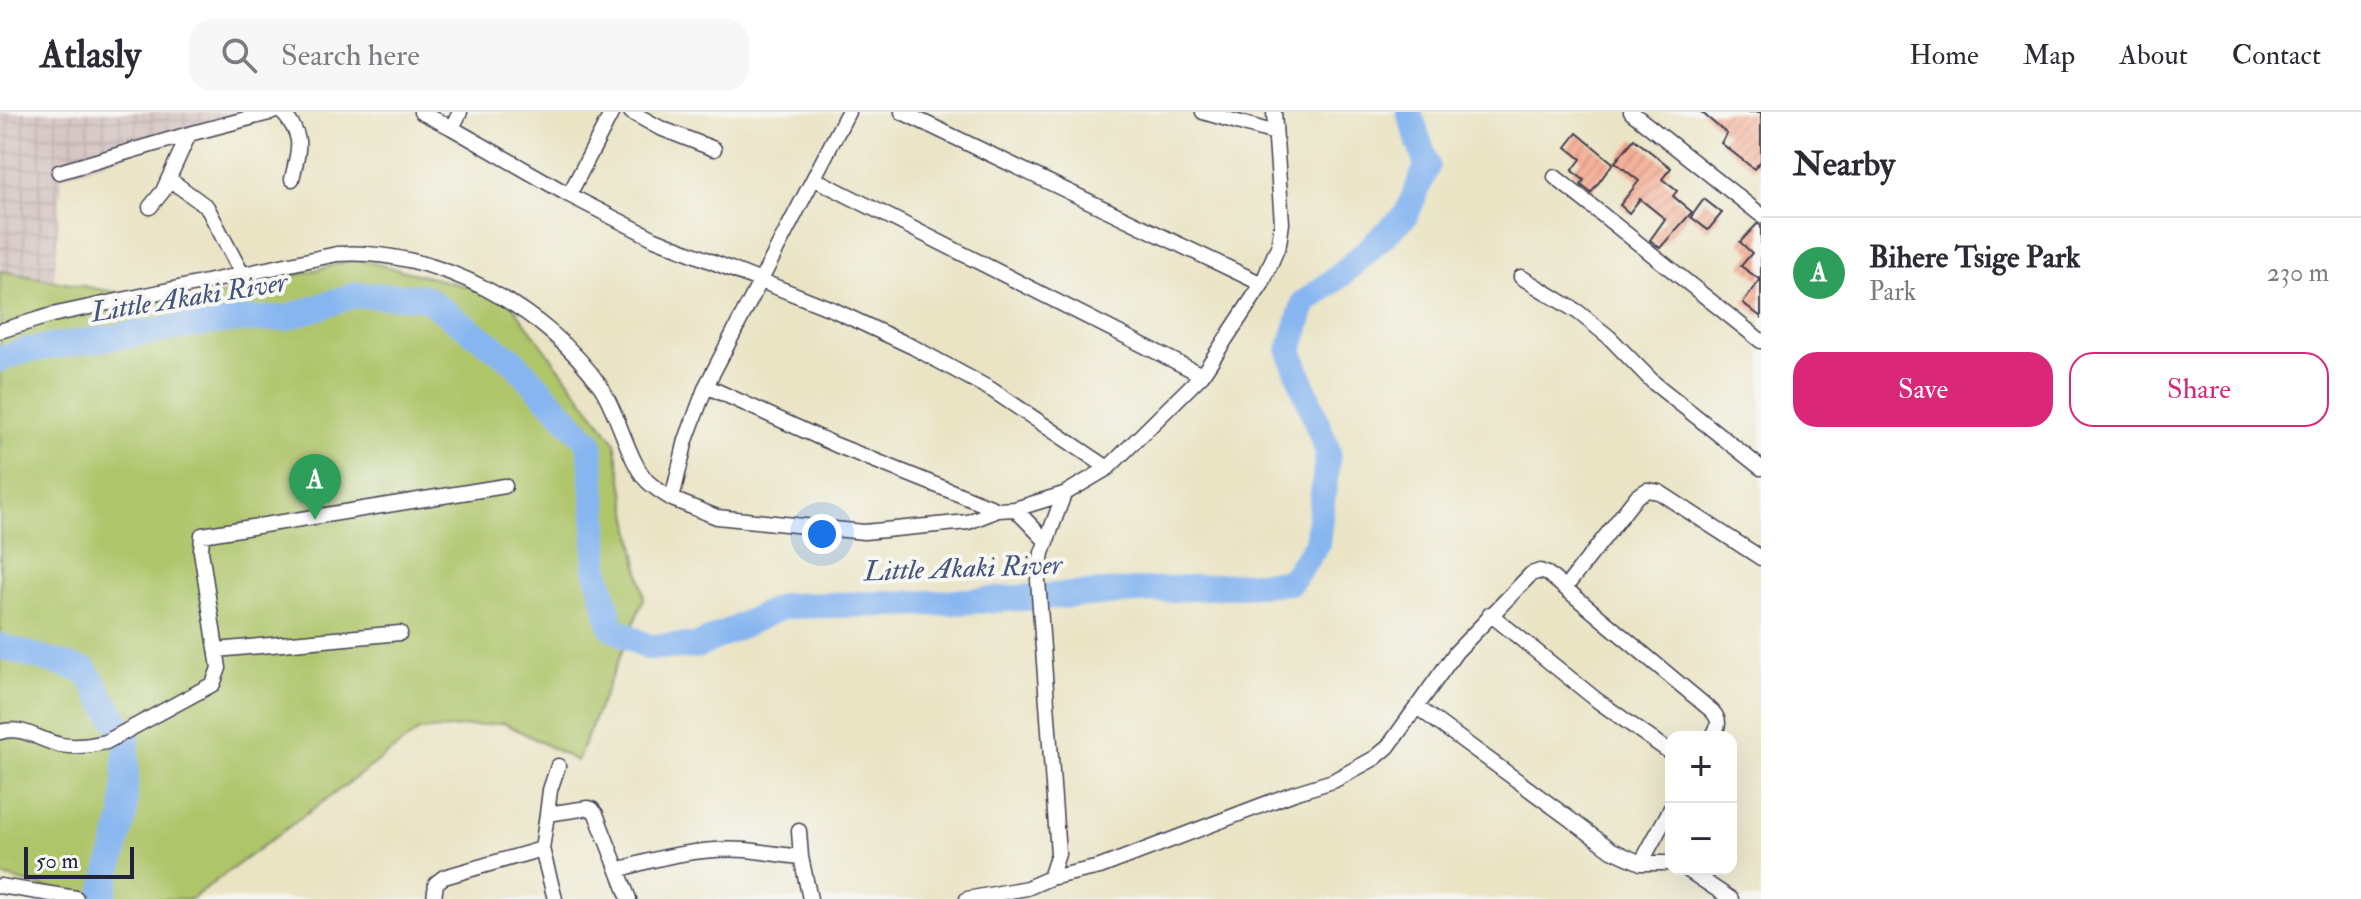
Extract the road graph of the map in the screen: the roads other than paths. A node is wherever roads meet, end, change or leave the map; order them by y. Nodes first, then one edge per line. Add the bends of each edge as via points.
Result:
1 (273, 112) edge
2 (282, 112) edge
3 (421, 112) edge
4 (460, 112) edge
5 (612, 112) edge
6 (631, 112) edge
7 (848, 112) edge
8 (902, 112) edge
9 (1203, 112) edge
10 (1274, 112) edge
11 (1631, 112) edge
12 (452, 128) junction
13 (1275, 133) junction
14 (189, 134) junction
15 (714, 149) dead end
16 (59, 172) dead end
17 (1555, 177) dead end
18 (169, 179) junction
19 (292, 179) dead end
20 (815, 179) junction
21 (569, 195) junction
22 (150, 207) dead end
23 (1761, 215) edge
24 (242, 274) junction
25 (1521, 277) dead end
26 (762, 280) junction
27 (1262, 284) junction
28 (0, 331) edge
29 (1761, 341) edge
30 (1202, 375) junction
31 (706, 386) junction
32 (1108, 468) junction
33 (1761, 468) edge
34 (505, 486) dead end
35 (1064, 494) junction
36 (672, 499) junction
37 (1015, 509) junction
38 (998, 510) junction
39 (1047, 542) junction
40 (1759, 552) edge
41 (1565, 588) junction
42 (1490, 614) junction
43 (400, 633) dead end
44 (217, 650) junction
45 (1417, 707) junction
46 (1716, 731) edge
47 (0, 732) edge
48 (1665, 749) edge
49 (558, 766) dead end
50 (547, 814) junction
51 (1665, 819) edge
52 (799, 831) dead end
53 (542, 849) junction
54 (801, 857) junction
55 (1641, 863) junction
56 (1665, 863) edge
57 (618, 870) junction
58 (1695, 875) edge
59 (1050, 878) junction
60 (0, 886) edge
61 (76, 898) edge
62 (434, 899) edge
63 (555, 899) edge
64 (629, 899) edge
65 (810, 899) edge
66 (967, 899) edge
67 (1731, 899) edge

1 - 14 street
2 - 19 street via 298,130
3 - 12 street
4 - 12 street
5 - 21 street
6 - 15 street
7 - 20 street
8 - 27 street
9 - 13 street
10 - 13 street
11 - 23 street
12 - 21 street
13 - 27 street via 1282,223
14 - 16 street
14 - 18 street
17 - 29 street
18 - 22 street
18 - 24 street via 207,207
20 - 26 street
20 - 30 street
21 - 26 street via 655,239
24 - 28 street
24 - 36 street via 352,253 411,261 490,290 538,320 582,363 616,414 642,474
25 - 33 street via 1578,312 1654,383
26 - 31 street
26 - 32 street via 834,310 992,390
27 - 30 street
30 - 32 street
31 - 36 street
31 - 38 street
32 - 35 street
34 - 44 street via 202,535
35 - 37 street
35 - 39 street
36 - 38 street via 717,517 864,532 968,522
37 - 38 street
37 - 39 street
39 - 59 street via 1038,580 1058,854
40 - 41 street via 1659,492 1647,490
41 - 42 street via 1548,574 1531,574
41 - 46 street via 1712,711 1718,718
42 - 45 street
42 - 48 street
43 - 44 street
44 - 47 street via 219,668 213,684 106,742 60,745 28,732
45 - 55 street via 1612,850
45 - 59 street via 1388,747 1333,781 1100,867
49 - 50 street
50 - 53 street
50 - 57 street via 592,809
51 - 55 street
52 - 54 street
53 - 62 street via 444,877 436,883
53 - 63 street
54 - 57 street via 716,851 664,856
54 - 65 street
55 - 56 street
57 - 64 street
58 - 67 street
59 - 66 street via 1027,888
60 - 61 street

